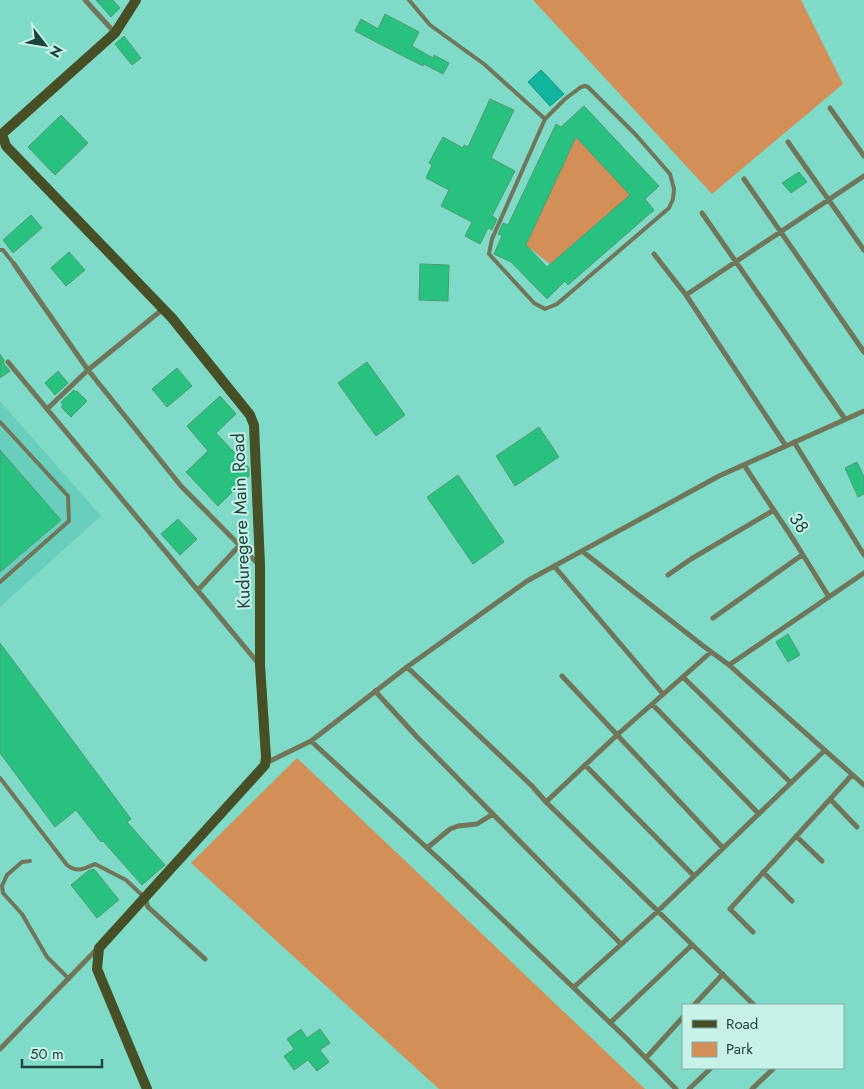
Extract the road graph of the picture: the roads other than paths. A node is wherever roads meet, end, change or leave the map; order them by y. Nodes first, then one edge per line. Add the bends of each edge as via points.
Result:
1 (85, 0) edge
2 (136, 0) edge
3 (409, 0) edge
4 (115, 33) junction
5 (830, 108) dead end
6 (545, 119) junction
7 (1, 135) edge
8 (788, 142) dead end
9 (864, 156) edge
10 (864, 176) edge
11 (744, 179) dead end
12 (828, 200) junction
13 (702, 213) dead end
14 (781, 232) junction
15 (0, 250) edge
16 (864, 250) edge
17 (654, 254) dead end
18 (736, 262) junction
19 (14, 264) joint
20 (686, 295) junction
21 (163, 309) junction
22 (864, 352) edge
23 (8, 362) dead end
24 (88, 370) junction
25 (47, 409) junction
26 (864, 411) edge
27 (845, 419) junction
28 (0, 422) edge
29 (794, 442) junction
30 (786, 446) junction
31 (744, 465) junction
32 (774, 510) junction
33 (239, 546) junction
34 (582, 551) junction
35 (864, 554) edge
36 (802, 555) junction
37 (260, 565) junction
38 (554, 566) junction
39 (864, 573) edge
40 (668, 575) dead end
41 (0, 582) edge
42 (198, 590) junction
43 (829, 597) junction
44 (713, 618) dead end
45 (711, 652) junction
46 (260, 665) junction
47 (729, 665) junction
48 (407, 667) junction
49 (562, 676) dead end
50 (683, 677) junction
51 (375, 691) junction
52 (664, 694) junction
53 (652, 704) junction
54 (617, 735) junction
55 (311, 741) junction
56 (825, 750) junction
57 (266, 763) junction
58 (585, 765) junction
59 (852, 775) junction
60 (0, 778) edge
61 (791, 783) junction
62 (864, 785) edge
63 (830, 799) junction
64 (546, 802) junction
65 (493, 814) junction
66 (758, 814) junction
67 (857, 827) dead end
68 (796, 836) junction
69 (427, 848) junction
70 (723, 848) junction
71 (30, 861) dead end
72 (822, 861) dead end
73 (763, 872) junction
74 (694, 876) junction
75 (2, 894) edge
76 (145, 897) junction
77 (792, 901) dead end
78 (657, 912) junction
79 (753, 932) dead end
80 (621, 944) junction
81 (692, 945) junction
82 (99, 948) junction
83 (204, 959) dead end
84 (723, 974) junction
85 (68, 979) junction
86 (574, 987) junction
87 (695, 1004) edge
88 (753, 1004) edge
89 (682, 1018) edge
90 (610, 1023) junction
91 (0, 1049) edge
92 (646, 1058) junction
93 (709, 1069) edge
94 (773, 1069) edge
95 (143, 1087) edge
96 (676, 1089) edge
97 (689, 1089) edge
98 (752, 1089) edge

1 - 4 street
2 - 4 street, Kuduregere Main Road
3 - 6 lane via 430,25 484,64
4 - 7 street, Kuduregere Main Road
5 - 9 street
6 - 6 lane via 581,86 588,87 659,160 670,174 674,189 669,208 557,304 545,309 534,303 489,254 492,239
7 - 21 street, Kuduregere Main Road via 6,146
8 - 12 street
10 - 12 street
11 - 14 street
12 - 14 street
12 - 16 street
13 - 18 street
14 - 18 street
14 - 22 street
15 - 19 lane
17 - 20 street
18 - 20 street
18 - 27 street
19 - 24 street
20 - 30 street
21 - 24 street
21 - 37 street, Kuduregere Main Road via 254,425
23 - 25 street
24 - 25 street
24 - 33 street via 181,486
25 - 42 street
26 - 27 street
27 - 29 street
28 - 41 lane via 68,496 69,521
29 - 30 street
29 - 35 street
30 - 31 street
31 - 32 street, 38
31 - 34 street
32 - 36 street, 38
32 - 40 street
33 - 37 street
33 - 42 street
34 - 38 street
34 - 45 street
36 - 43 street, 38
36 - 44 street
37 - 46 street, Kuduregere Main Road
38 - 48 street via 527,581
38 - 52 street
39 - 43 street
42 - 46 street
43 - 47 street
45 - 47 street
45 - 50 street
46 - 57 street, Kuduregere Main Road
47 - 56 street
48 - 51 street
48 - 64 street
49 - 54 street
50 - 52 street
50 - 61 street
51 - 55 street
51 - 65 street
52 - 53 street
53 - 54 street
53 - 66 street
54 - 58 street
54 - 70 street
55 - 57 street
55 - 69 street
56 - 59 street
56 - 61 street
57 - 76 street
58 - 64 street
58 - 74 street
59 - 62 street
59 - 63 street
60 - 76 lane via 67,865 75,870 95,864 100,866 126,880
61 - 66 street
63 - 67 street
63 - 68 street
64 - 78 street
65 - 69 street via 477,824 450,829
65 - 80 street
66 - 70 street
68 - 72 street
68 - 73 street
69 - 86 street
70 - 74 street
71 - 75 lane via 22,862 7,876
73 - 77 street
73 - 79 street via 730,909
74 - 78 street
75 - 85 lane via 22,914 48,957
76 - 82 street
76 - 83 street via 148,907
78 - 80 street
78 - 81 street
80 - 86 street
81 - 84 street
81 - 90 street
82 - 85 street
82 - 95 street via 97,969
84 - 87 street
84 - 88 street
85 - 91 street
86 - 90 street
89 - 92 street
90 - 92 street
92 - 96 street
93 - 97 street
94 - 98 street

